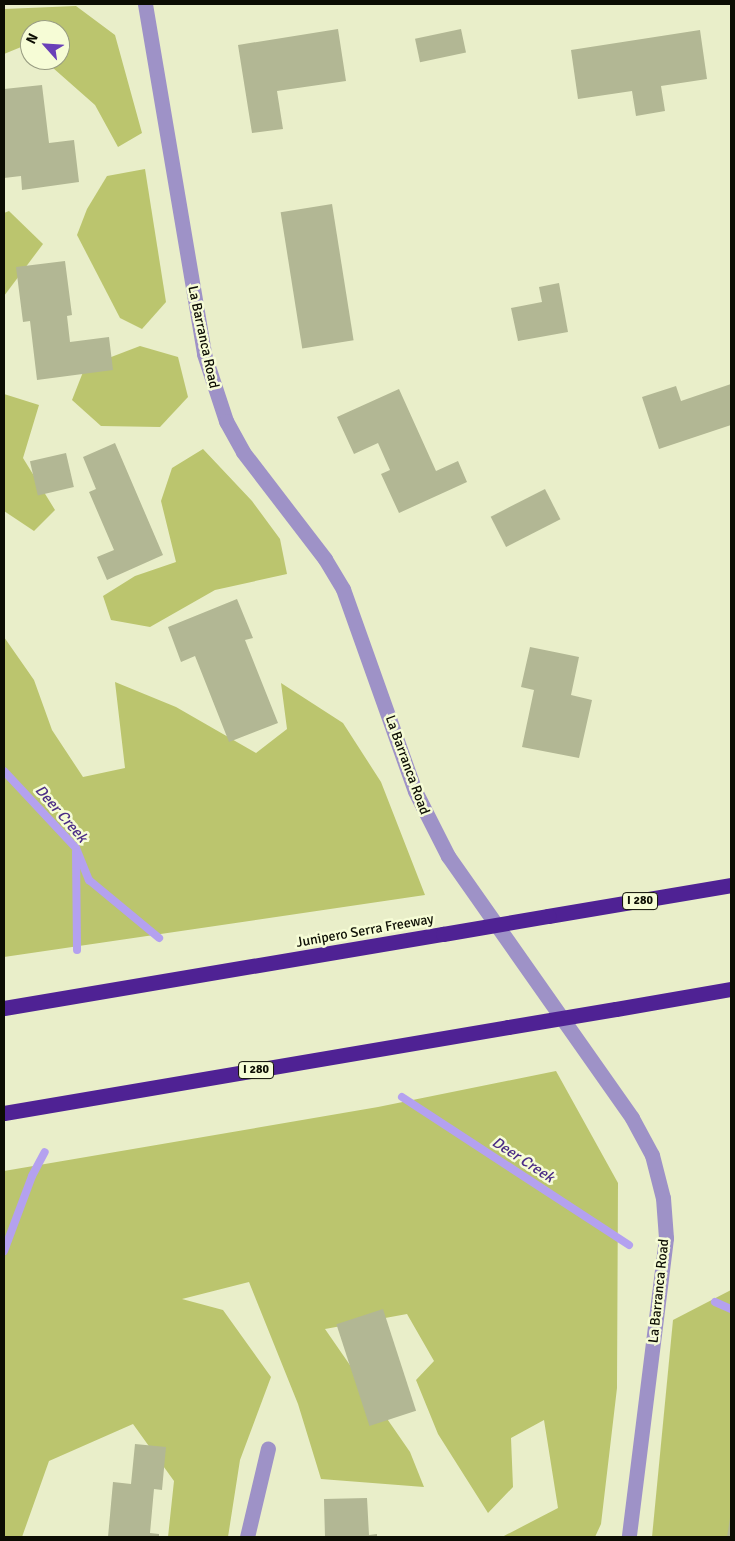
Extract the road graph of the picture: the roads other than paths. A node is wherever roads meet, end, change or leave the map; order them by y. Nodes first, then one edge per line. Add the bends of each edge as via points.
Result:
1 (145, 4) edge
2 (731, 885) edge
3 (731, 989) edge
4 (4, 1008) edge
5 (4, 1112) edge
6 (268, 1448) dead end
7 (247, 1537) edge
8 (629, 1537) edge

1 - 8 street, La Barranca Road via 204,354 226,421 243,452 325,559 343,589 415,790 448,856 632,1118 652,1155 663,1198 666,1238
2 - 4 highway, Junipero Serra Freeway / I 280, bridge
3 - 5 highway, I 280, bridge
6 - 7 street

